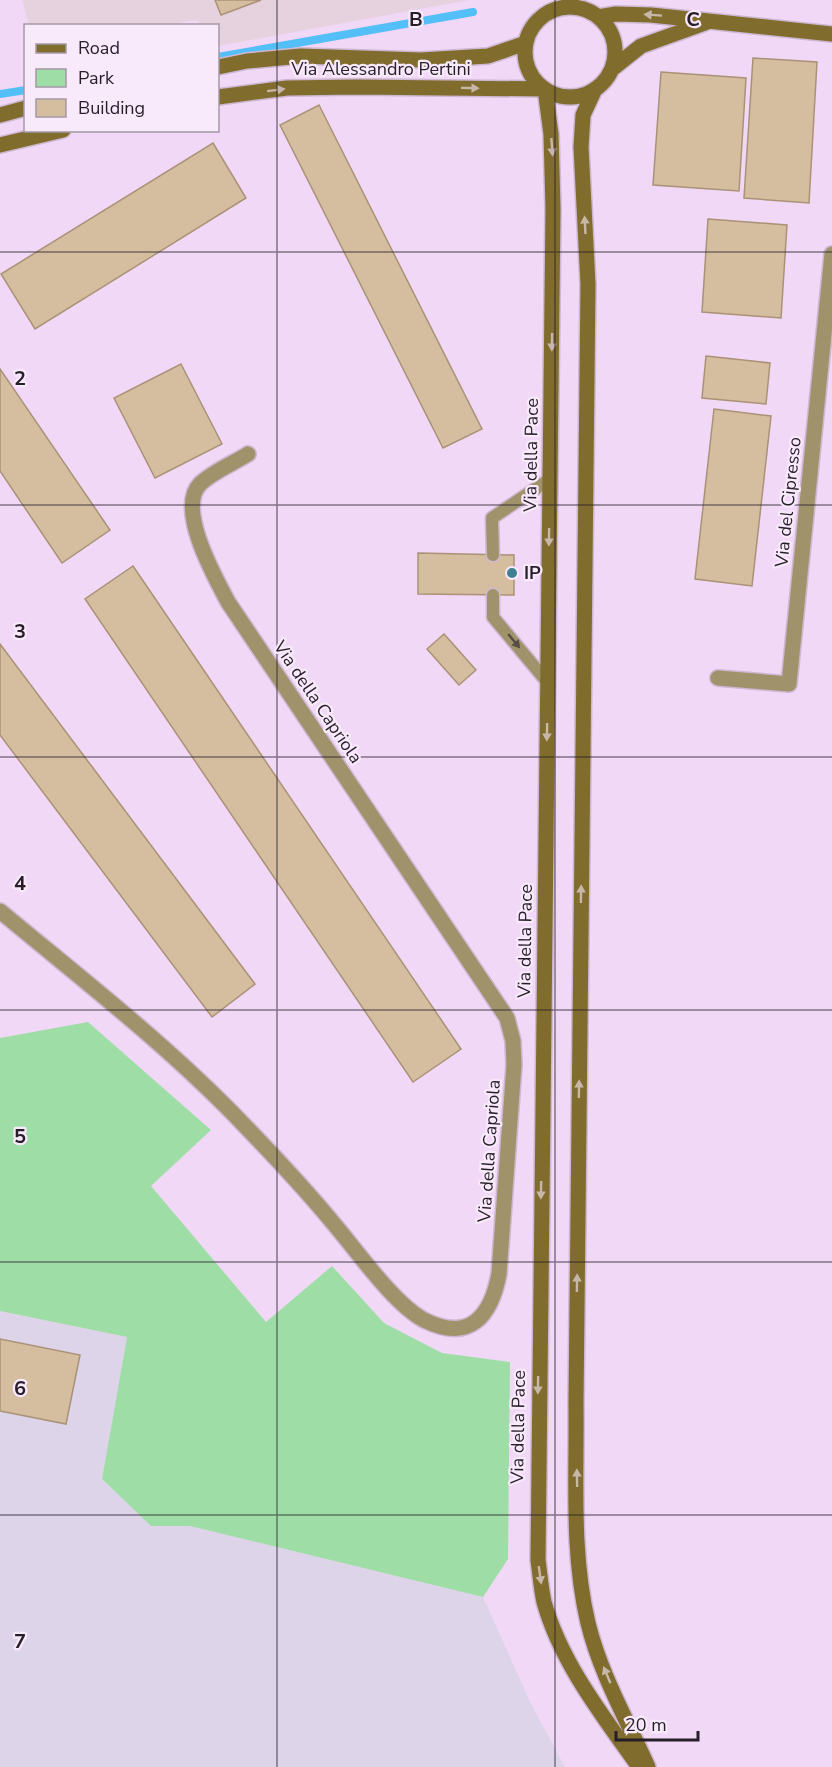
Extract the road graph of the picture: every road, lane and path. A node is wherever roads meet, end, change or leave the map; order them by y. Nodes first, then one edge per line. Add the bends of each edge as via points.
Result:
1 (545, 0) edge
2 (590, 9) edge
3 (538, 20) junction
4 (707, 22) junction
5 (832, 33) edge
6 (526, 43) junction
7 (219, 67) edge
8 (612, 69) junction
9 (545, 89) junction
10 (595, 89) junction
11 (219, 97) edge
12 (24, 109) edge
13 (0, 115) edge
14 (55, 132) edge
15 (0, 145) edge
16 (832, 254) edge
17 (829, 327) edge
18 (248, 454) dead end
19 (550, 479) junction
20 (493, 555) dead end
21 (493, 595) dead end
22 (718, 678) dead end
23 (548, 683) junction
24 (0, 911) edge
25 (639, 1767) edge
26 (648, 1767) edge

1 - 3 street
2 - 3 street via 562,8
4 -> 2 street
2 - 8 street via 614,41
3 - 6 street
4 - 5 street
4 - 8 street via 641,46
6 - 7 street, Via Alessandro Pertini via 488,56 421,60 301,56
6 - 9 street via 529,69
8 - 10 street
9 - 10 street via 570,97
11 -> 9 street, Via Alessandro Pertini via 287,88
9 -> 19 street, Via della Pace via 553,159
26 -> 10 street via 588,1624 580,1581 578,1537 576,1392 588,284 581,147 583,115
12 - 13 street
14 - 15 street
16 - 17 street, Via del Cipresso
17 - 22 street, Via del Cipresso via 789,684
18 - 24 street, Via della Capriola via 200,484 192,499 197,533 214,574 228,602 507,1018 513,1041 513,1083 499,1274 486,1313 476,1322 455,1327 424,1319 404,1305 328,1216 190,1071
19 - 20 lane via 492,518
19 -> 23 street, Via della Pace
21 -> 23 lane via 493,617
23 -> 25 street, Via della Pace via 538,1560 544,1601 558,1639 603,1716

